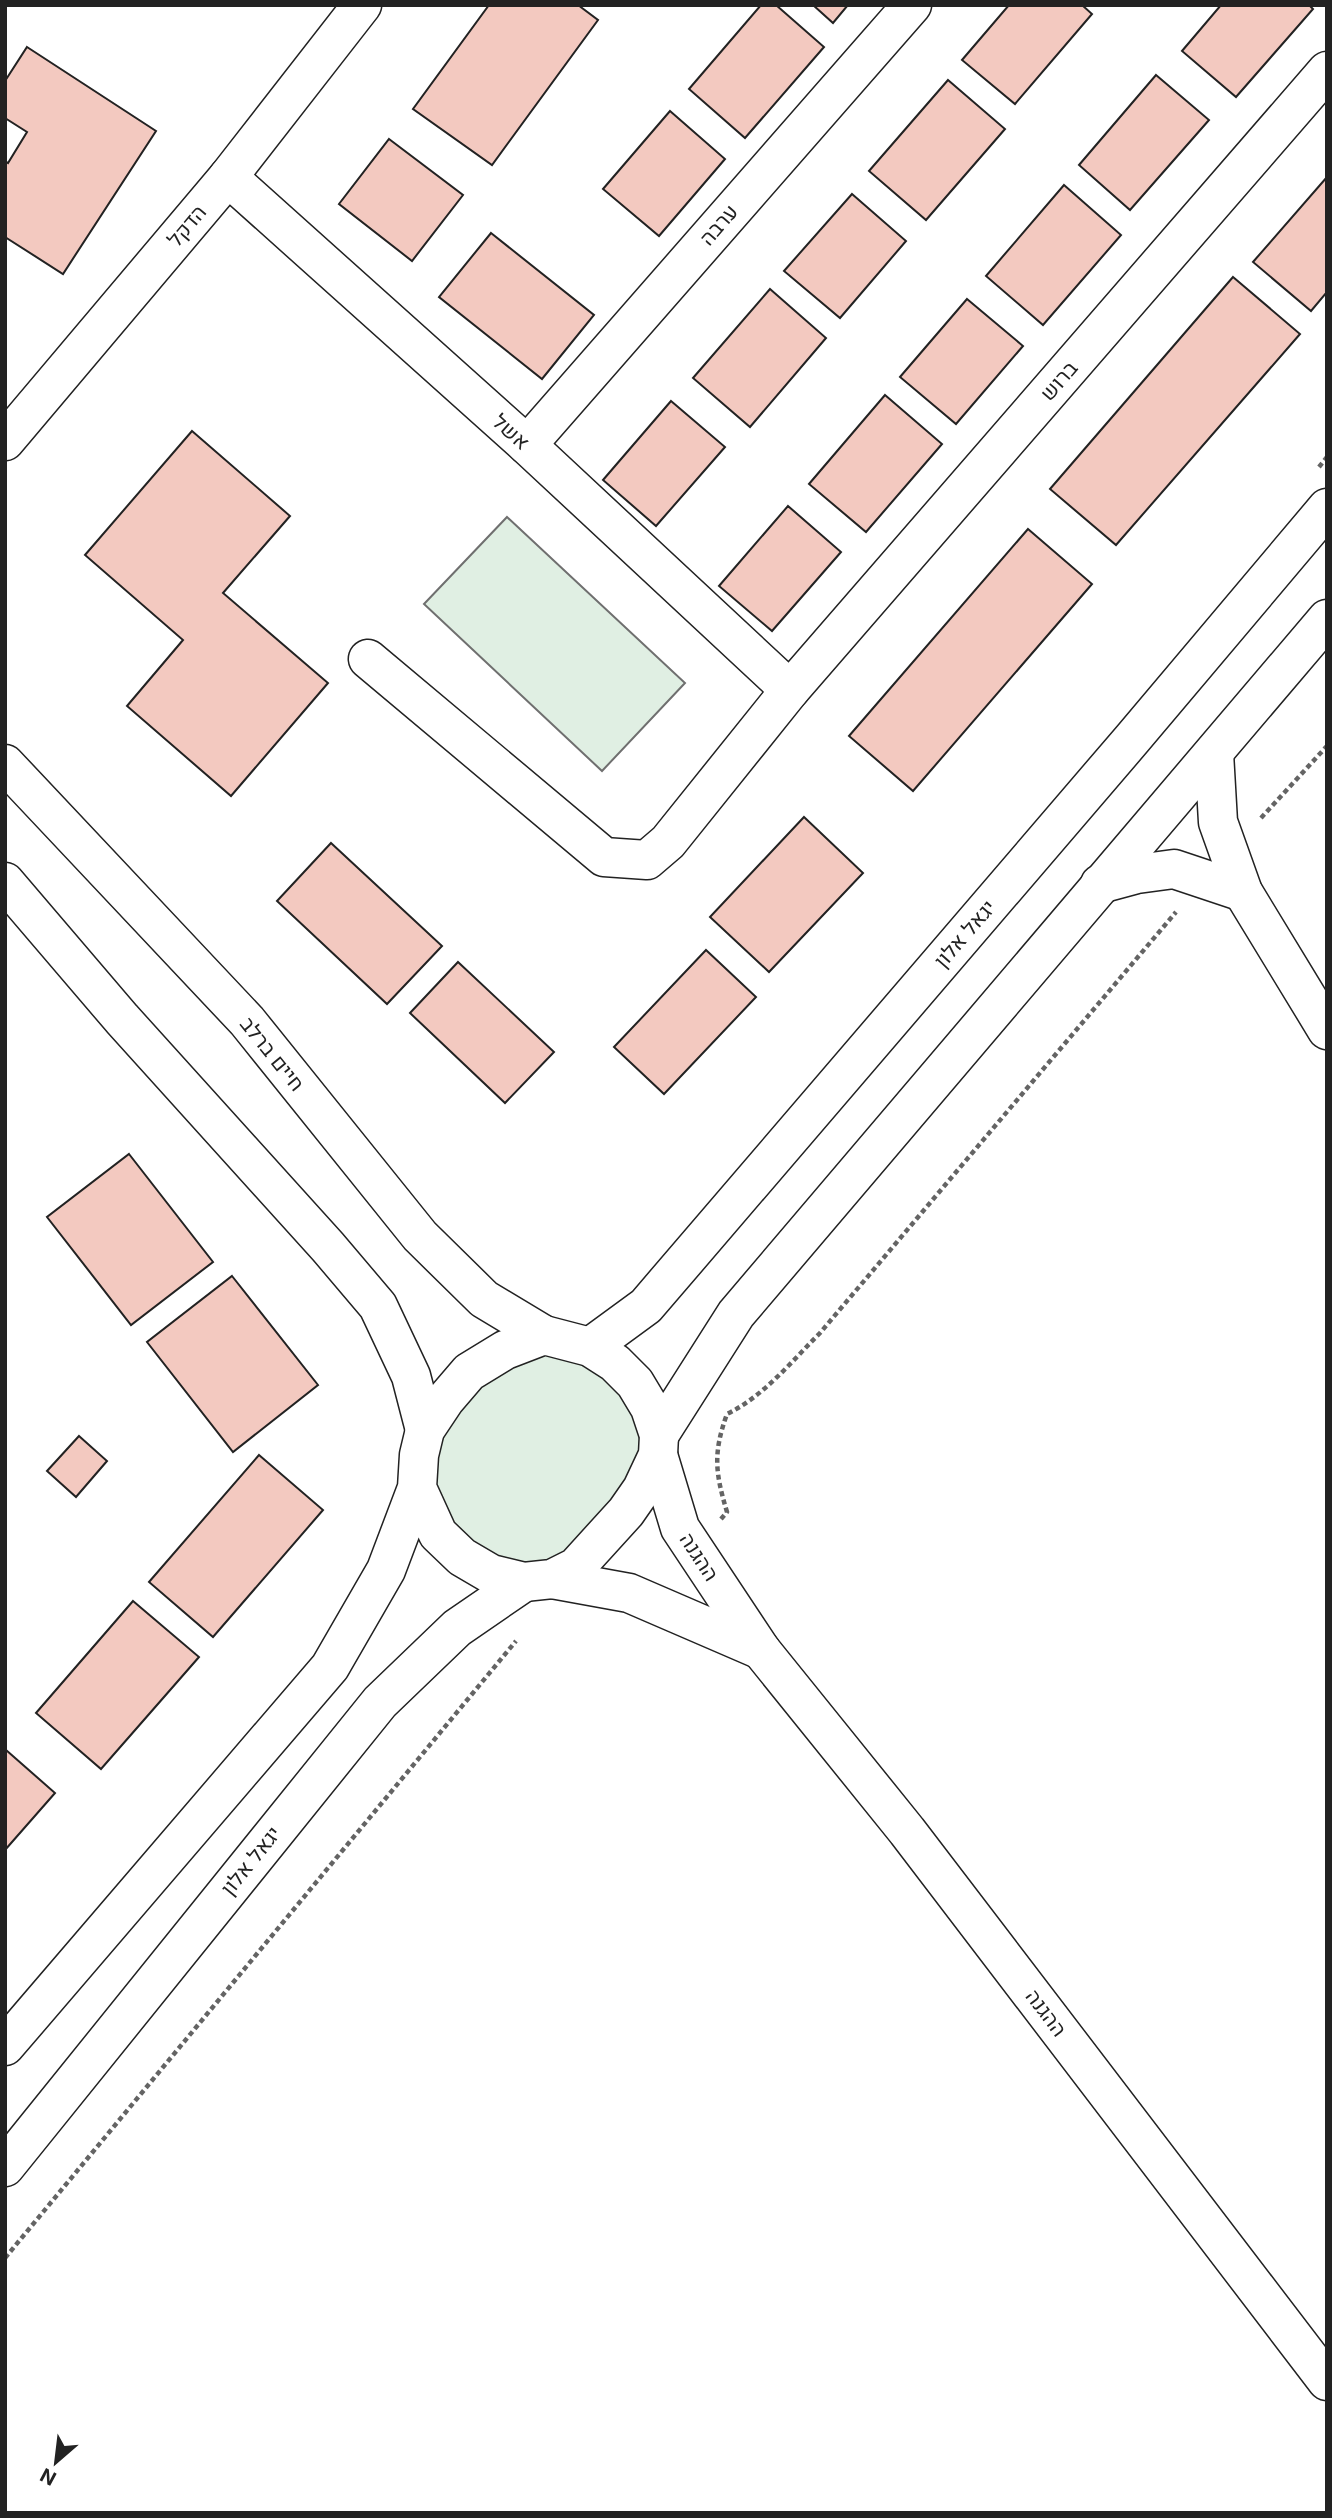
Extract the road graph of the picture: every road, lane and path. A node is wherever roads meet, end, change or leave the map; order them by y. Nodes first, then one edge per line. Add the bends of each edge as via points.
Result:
1 (362, 5) edge
2 (912, 5) edge
3 (1327, 71) edge
4 (228, 177) junction
5 (5, 441) edge
6 (527, 445) junction
7 (1327, 508) edge
8 (1327, 619) edge
9 (368, 659) dead end
10 (790, 690) junction
11 (1327, 746) edge
12 (1214, 753) junction
13 (5, 764) edge
14 (1226, 846) junction
15 (5, 882) edge
16 (1100, 884) junction
17 (1243, 892) junction
18 (1178, 909) dead end
19 (1327, 1030) edge
20 (544, 1335) junction
21 (590, 1347) junction
22 (425, 1430) junction
23 (658, 1445) junction
24 (417, 1488) junction
25 (727, 1512) dead end
26 (538, 1581) junction
27 (525, 1633) dead end
28 (761, 1650) junction
29 (5, 2046) edge
30 (5, 2167) edge
31 (5, 2258) edge
32 (1327, 2381) edge

1 - 4 street, הדקל
2 - 6 street, ערבה
3 - 10 street, ברוש
4 - 5 street, הדקל
4 - 6 street, אשל
6 - 10 street, אשל
7 - 21 street, יגאל אלון via 646,1306
8 - 12 street
9 - 10 street, ברוש via 604,857 647,860 668,842
11 - 14 path via 1252,827
12 - 14 street via 1218,822
12 - 16 street
13 - 20 street, חיים ברלב via 247,1021 420,1236 484,1299
14 - 17 street
15 - 22 street via 378,1306 411,1376
16 - 17 street via 1174,869
16 - 23 street via 736,1314
17 - 19 street
18 - 25 path via 820,1334 763,1390 727,1414 718,1441 718,1481
20 - 21 street
20 - 22 street via 505,1350 469,1372
21 - 23 street via 635,1383 650,1408
22 - 24 street
23 - 26 street via 642,1489 626,1513 576,1567
23 - 28 street, ההגנה via 680,1528
24 - 26 street via 438,1534 462,1558 491,1574
24 - 29 street via 386,1570 330,1667
26 - 28 street, ההגנה via 629,1593
26 - 30 street, יגאל אלון via 457,1628 380,1702
27 - 31 path
28 - 32 street, ההגנה via 907,1831

